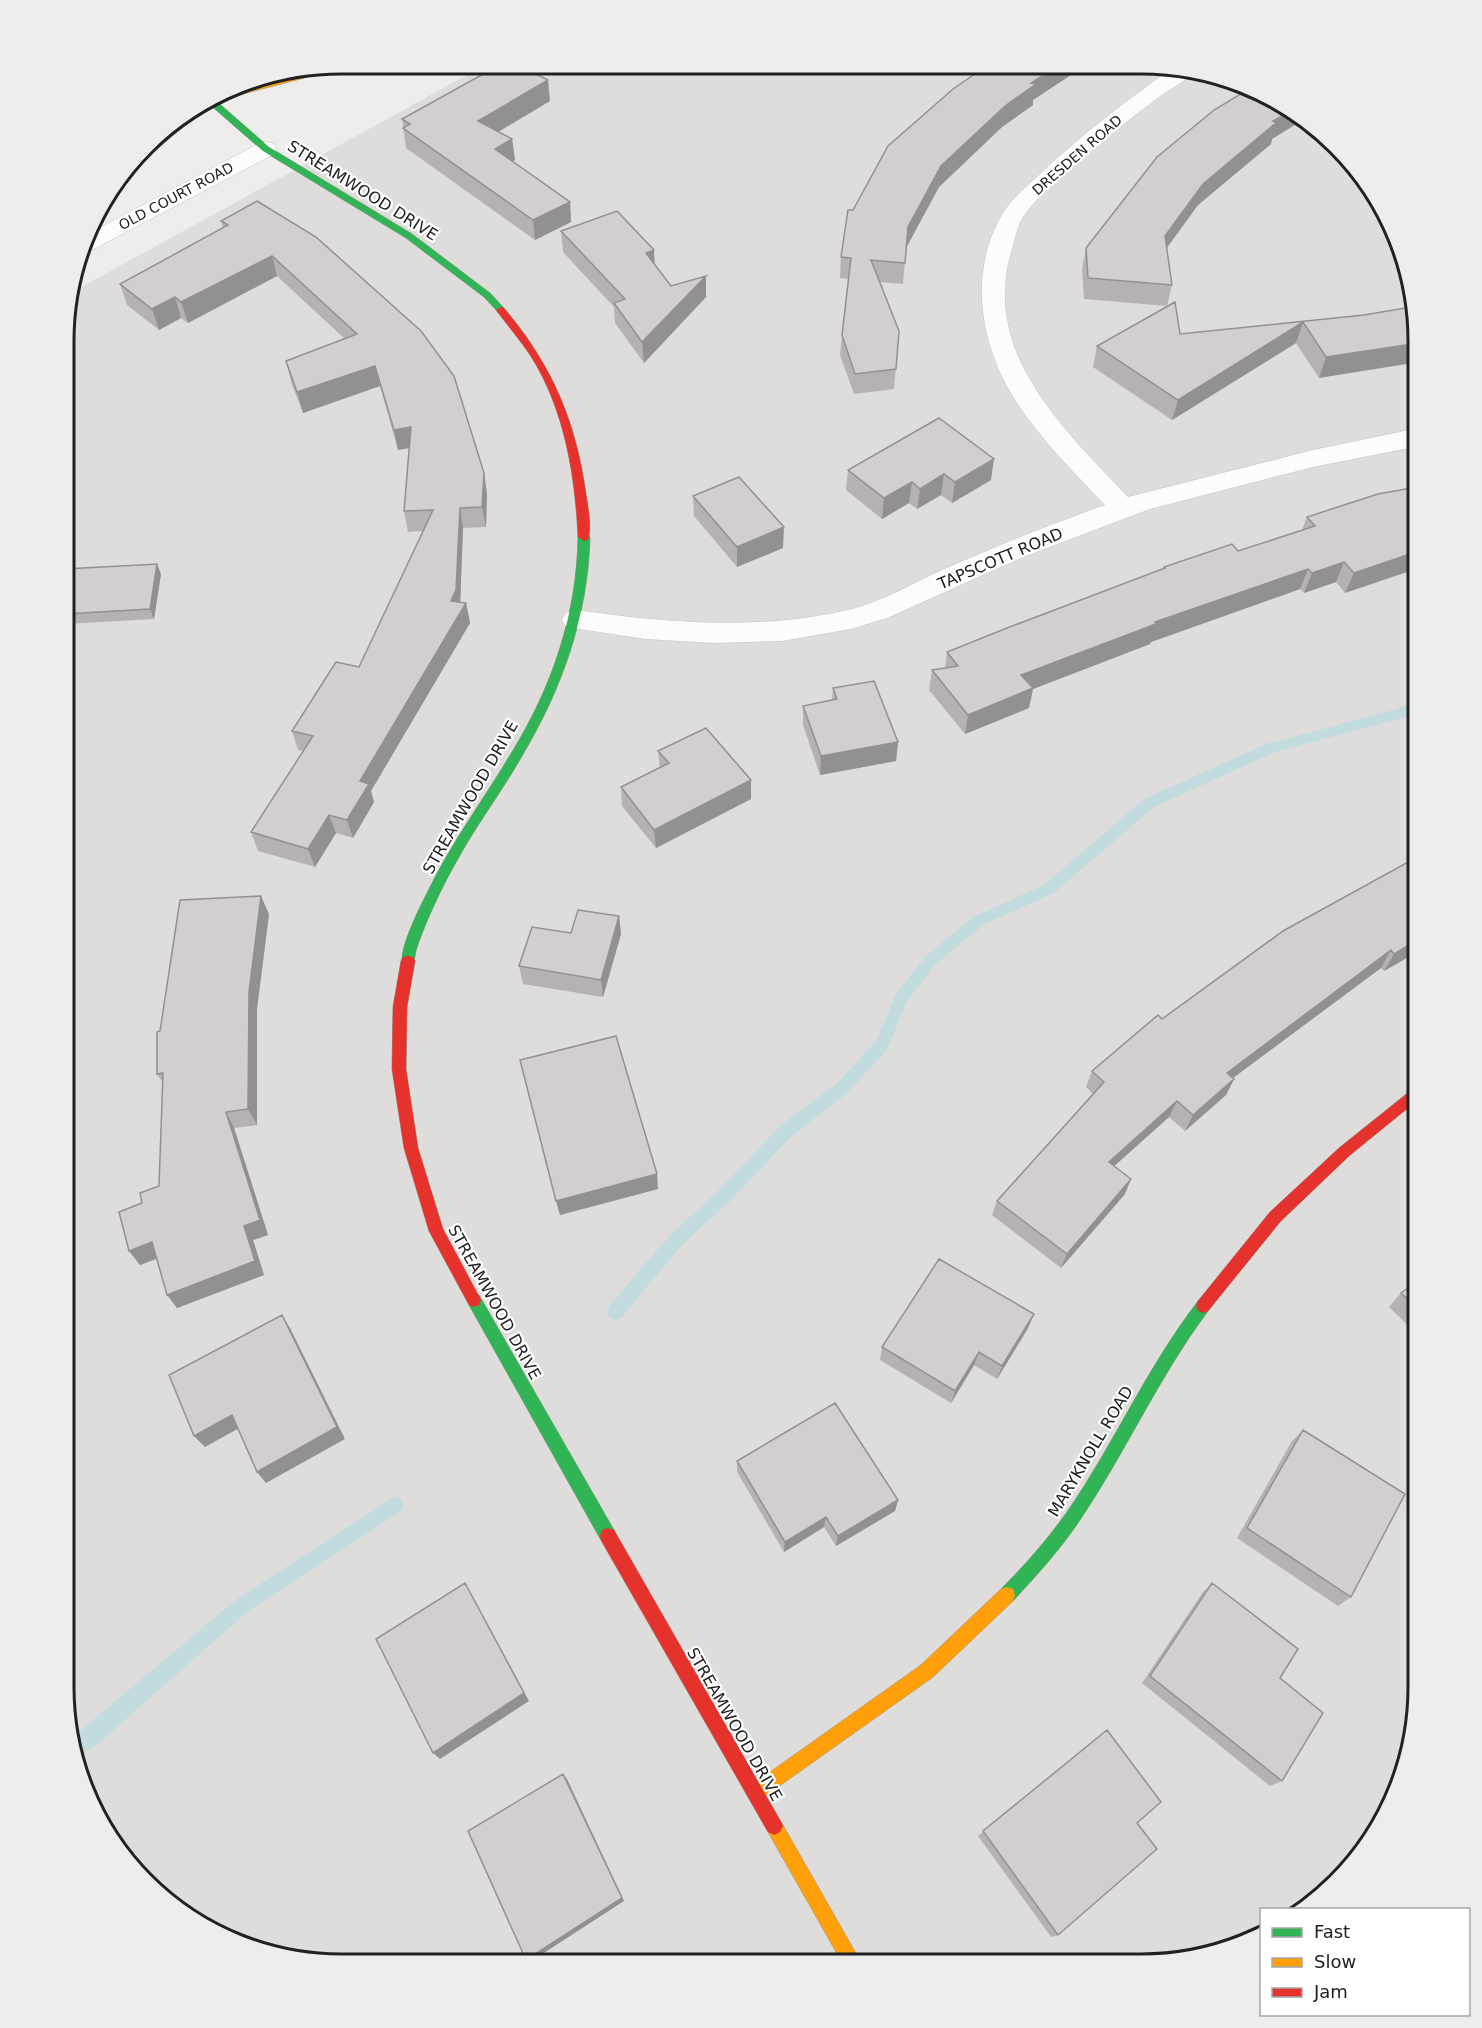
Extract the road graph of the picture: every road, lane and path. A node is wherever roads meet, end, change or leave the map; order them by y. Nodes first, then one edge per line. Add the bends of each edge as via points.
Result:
1 (308, 76) edge
2 (1175, 76) edge
3 (238, 94) edge
4 (215, 105) edge
5 (266, 149) junction
6 (93, 240) edge
7 (1408, 439) edge
8 (1123, 508) junction
9 (576, 620) junction
10 (1408, 1099) edge
11 (755, 1793) junction
12 (847, 1954) edge

1 - 3 street
2 - 8 street, DRESDEN ROAD via 1057,169 1011,218 993,277 992,307 997,335 1026,396 1052,431
4 - 5 street, STREAMWOOD DRIVE
5 - 6 street, OLD COURT ROAD
5 - 9 street, STREAMWOOD DRIVE via 409,236 442,261 486,296 513,323 537,356 567,424 577,460 585,558
7 - 8 street, TAPSCOTT ROAD via 1271,468
8 - 9 street, TAPSCOTT ROAD via 1034,542 900,603 851,619 785,630 720,633 645,630
9 - 11 street, STREAMWOOD DRIVE via 519,751 441,877 410,949 400,1007 399,1069 411,1148 436,1231
10 - 11 street, MARYKNOLL ROAD via 1275,1217 1195,1316 1156,1372 1080,1506 1040,1561 927,1671
11 - 12 street, STREAMWOOD DRIVE

